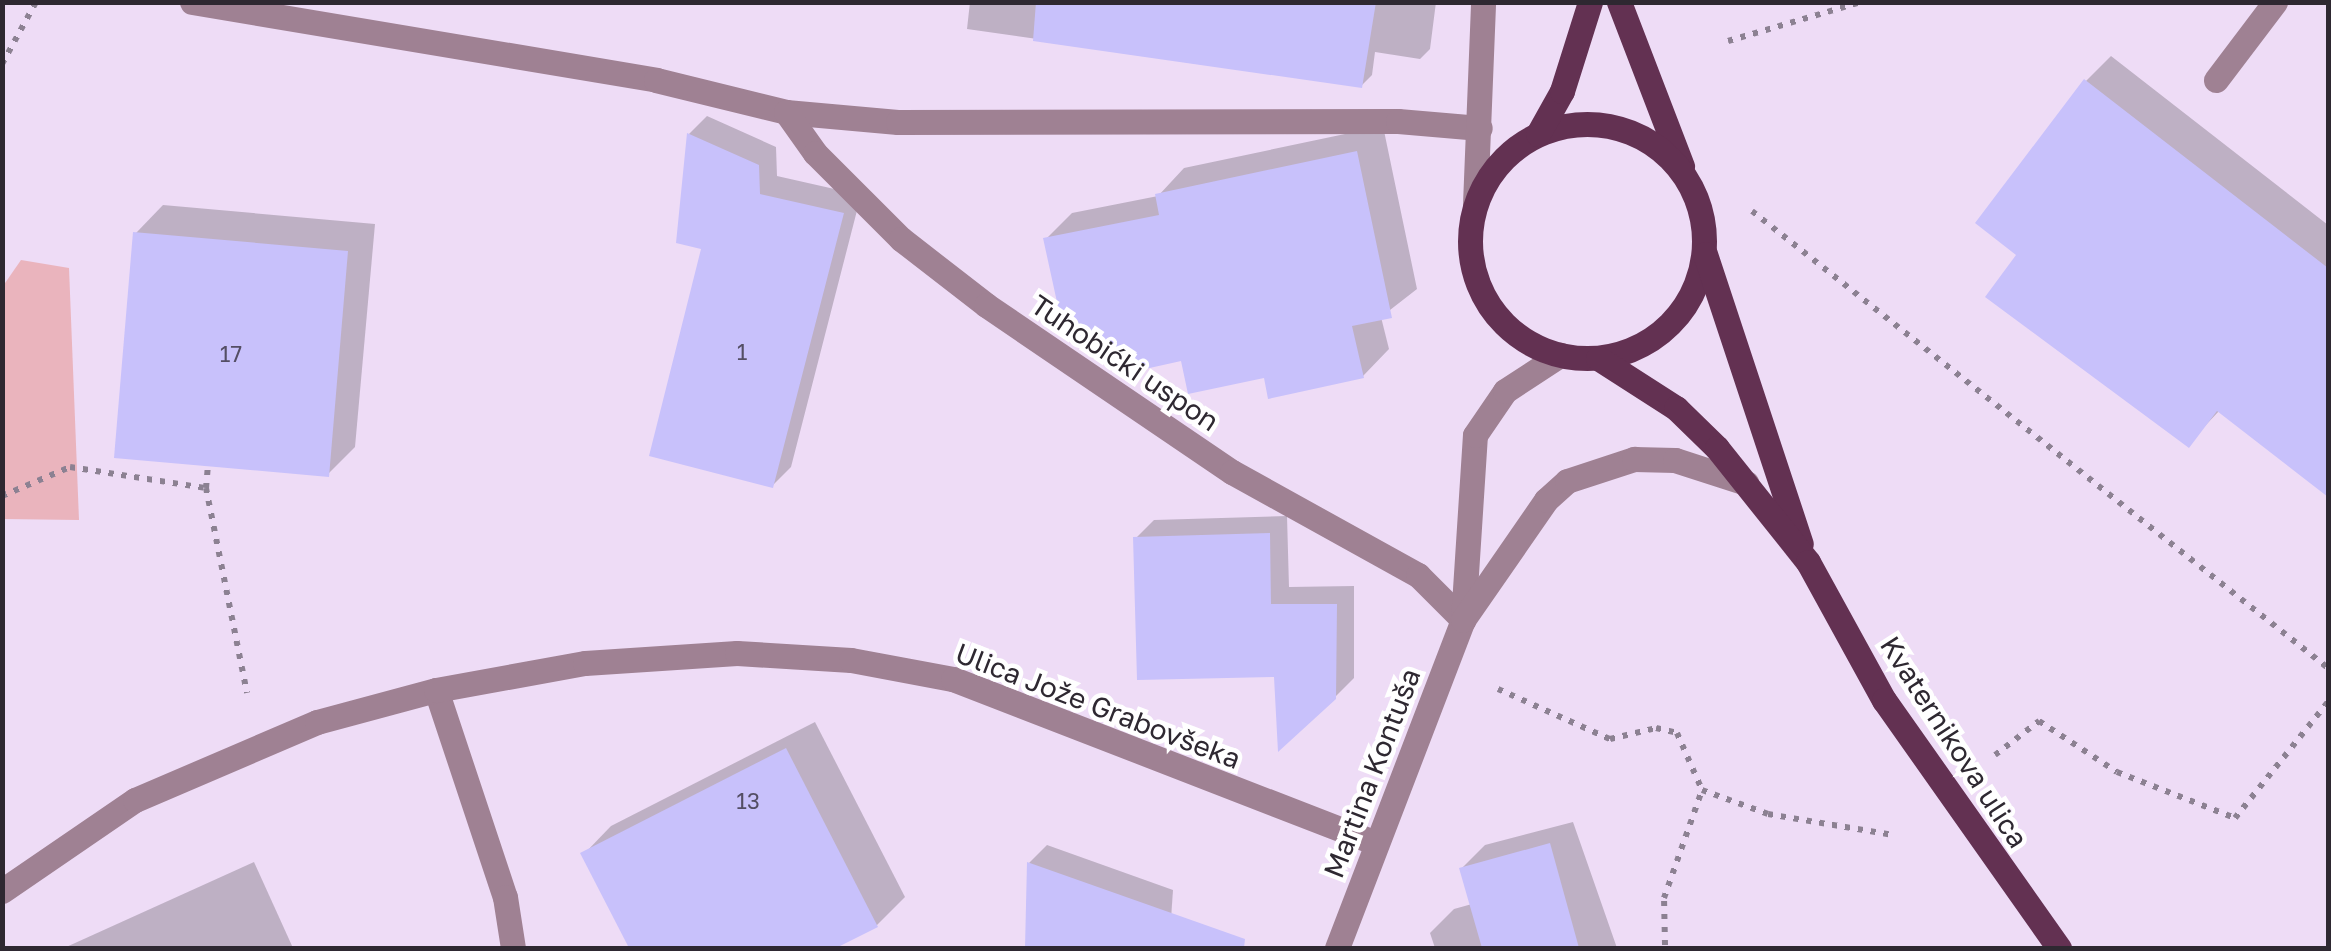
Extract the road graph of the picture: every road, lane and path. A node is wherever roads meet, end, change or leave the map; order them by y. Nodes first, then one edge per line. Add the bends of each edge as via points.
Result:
1 (36, 2) edge
2 (192, 2) edge
3 (1483, 2) edge
4 (1590, 2) edge
5 (1619, 2) edge
6 (1862, 2) edge
7 (2275, 2) edge
8 (1728, 41) dead end
9 (2, 64) edge
10 (2216, 80) dead end
11 (786, 112) junction
12 (1480, 128) junction
13 (1538, 134) junction
14 (1690, 185) junction
15 (1476, 204) junction
16 (1752, 211) dead end
17 (1704, 251) junction
18 (1560, 355) junction
19 (1598, 358) junction
20 (208, 467) dead end
21 (1746, 483) junction
22 (206, 488) junction
23 (3, 494) edge
24 (1808, 562) junction
25 (1463, 620) junction
26 (2328, 668) edge
27 (242, 678) dead end
28 (1498, 688) dead end
29 (436, 690) junction
30 (2328, 702) edge
31 (1994, 755) dead end
32 (1702, 790) junction
33 (1892, 835) dead end
34 (1376, 844) junction
35 (2, 891) edge
36 (1665, 945) dead end
37 (513, 948) edge
38 (1337, 948) edge
39 (2059, 948) edge

1 - 9 path
2 - 11 street via 656,80
3 - 12 street
4 - 13 main road, Kvaternikova ulica via 1562,91
5 - 14 main road, Kvaternikova ulica
6 - 8 path
7 - 10 street
11 - 12 street via 898,122 1398,121
11 - 25 street, Tuhobićki uspon via 878,217 986,305 1232,472 1418,575
12 - 15 street
13 - 14 main road, Kvaternikova ulica via 1572,124 1607,124 1668,156
13 - 15 main road, Kvaternikova ulica via 1510,151
14 - 17 main road, Kvaternikova ulica via 1702,217
15 - 18 main road, Kvaternikova ulica via 1469,243 1476,281 1495,315 1524,340
16 - 26 path
17 - 19 main road, Kvaternikova ulica via 1694,291 1671,324 1637,348
17 - 24 main road, Kvaternikova ulica
18 - 19 main road, Kvaternikova ulica
18 - 25 street, Martina Kontuša via 1505,390 1474,435
19 - 21 main road, Kvaternikova ulica via 1676,408
20 - 22 path
21 - 24 main road, Kvaternikova ulica
21 - 25 street, Martina Kontuša via 1675,460 1634,458 1567,481 1524,527
22 - 23 path via 70,468
22 - 27 path
24 - 39 main road, Kvaternikova ulica via 1884,700
25 - 34 street, Martina Kontuša
28 - 32 path via 1610,739 1656,728 1676,732
29 - 34 street, Ulica Jože Grabovšeka via 585,664 737,654 851,660 954,679
29 - 35 street, Ulica Jože Grabovšeka via 230,754 135,800
29 - 37 street via 505,897
30 - 31 path via 2234,818 2118,772 2039,722
32 - 33 path via 1768,814
32 - 36 path via 1664,898
34 - 38 street, Martina Kontuša

